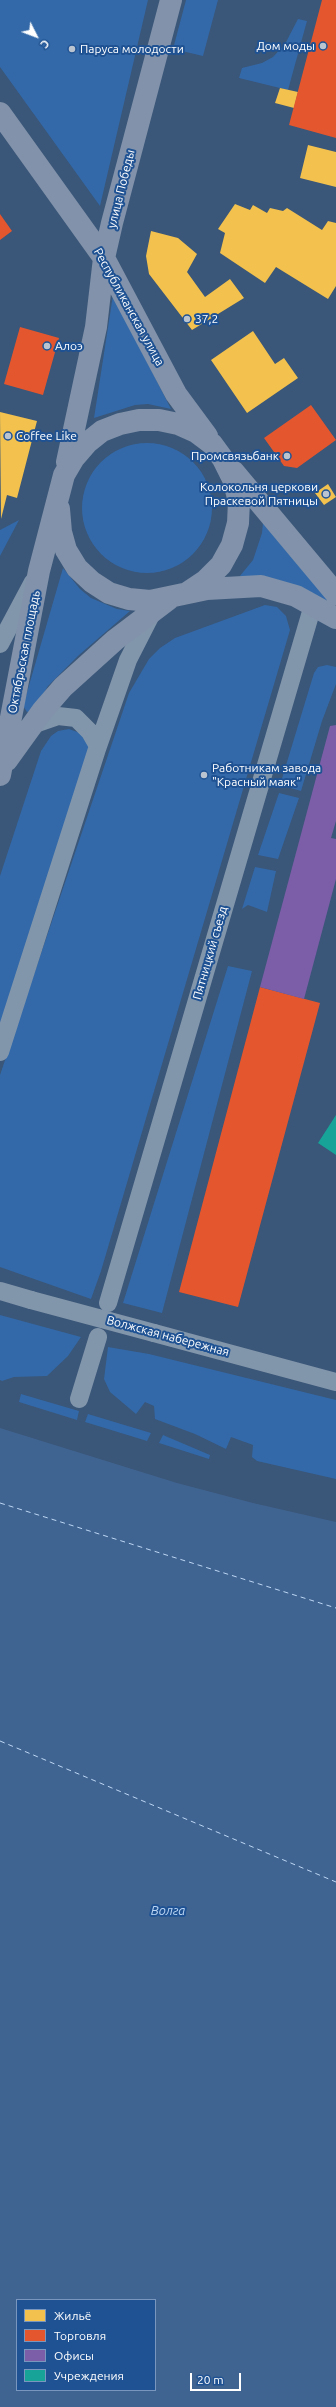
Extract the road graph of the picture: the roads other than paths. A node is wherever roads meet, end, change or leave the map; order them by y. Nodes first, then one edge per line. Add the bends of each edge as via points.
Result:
1 (170, 0) edge
2 (0, 113) edge
3 (104, 258) junction
4 (218, 452) junction
5 (61, 482) junction
6 (39, 571) junction
7 (336, 594) edge
8 (170, 600) junction
9 (313, 605) junction
10 (336, 618) edge
11 (0, 644) edge
12 (0, 700) edge
13 (32, 725) junction
14 (10, 729) junction
15 (98, 746) junction
16 (1, 771) edge
17 (0, 1052) edge
18 (0, 1291) edge
19 (108, 1302) dead end
20 (98, 1337) dead end
21 (336, 1382) edge
22 (79, 1399) dead end

1 - 3 main road, улица Победы
2 - 3 main road, Республиканская улица
3 - 4 main road, Республиканская улица via 176,394
3 - 5 main road, улица Победы via 96,327 73,439
4 - 5 main road, Октябрьская площадь via 196,432 178,424 140,420 120,424 97,435 74,458
4 - 7 main road, Республиканская улица
4 - 8 main road, Октябрьская площадь via 233,479 239,501 238,523 232,545 221,565 205,581
5 - 6 main road, Октябрьская площадь
5 - 8 main road, Октябрьская площадь via 60,525 64,544 77,568 109,593 129,599
6 - 11 street
6 - 14 main road, Октябрьская площадь
8 - 9 main road, Октябрьская площадь via 230,587 261,586 279,589
8 - 13 main road, Октябрьская площадь via 85,666 63,687
8 - 15 street via 128,660
9 - 10 main road, Октябрьская площадь
9 - 19 street, Пятницкий съезд
12 - 14 street via 8,713
13 - 15 street via 58,716 76,718 90,732
13 - 16 main road, Октябрьская площадь
14 - 16 main road, Октябрьская площадь
15 - 17 street
18 - 21 street, Волжская набережная, bridge
20 - 22 street

